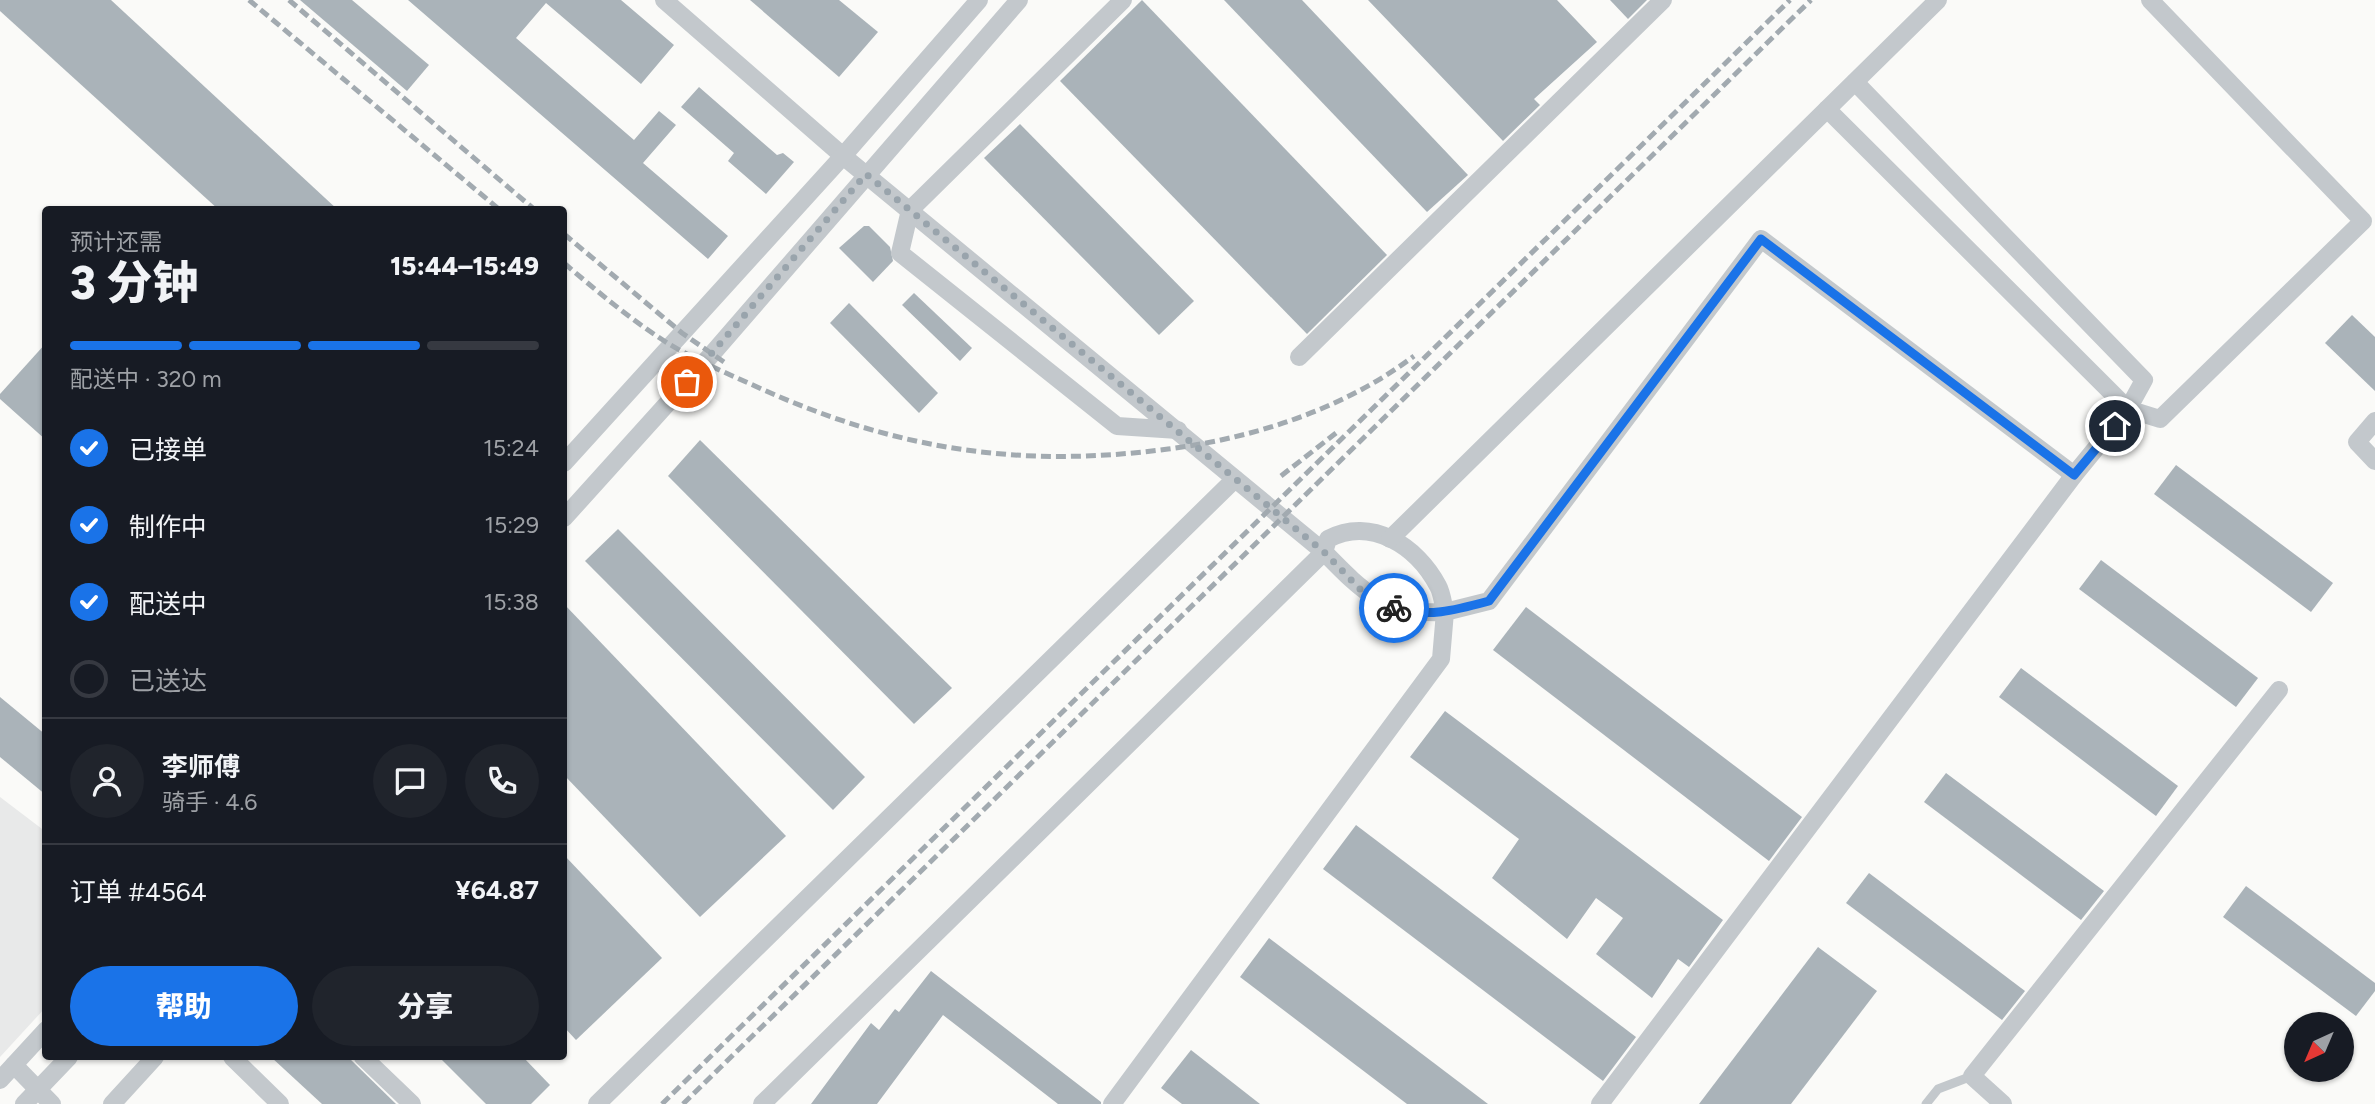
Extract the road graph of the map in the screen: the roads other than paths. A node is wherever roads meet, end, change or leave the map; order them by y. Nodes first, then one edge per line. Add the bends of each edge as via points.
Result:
1 (664, 0) edge
2 (979, 0) edge
3 (1019, 0) edge
4 (1123, 0) edge
5 (1663, 0) edge
6 (1938, 0) edge
7 (2150, 0) edge
8 (1854, 82) junction
9 (1828, 109) junction
10 (843, 156) junction
11 (866, 174) junction
12 (910, 210) junction
13 (2369, 215) edge
14 (1299, 357) dead end
15 (2128, 409) junction
16 (2375, 421) edge
17 (1178, 430) junction
18 (567, 460) edge
19 (2375, 461) edge
20 (2074, 475) junction
21 (1235, 479) junction
22 (567, 515) edge
23 (1390, 539) junction
24 (1324, 552) junction
25 (1445, 612) junction
26 (2280, 690) dead end
27 (42, 1034) edge
28 (66, 1060) edge
29 (152, 1060) edge
30 (235, 1060) edge
31 (366, 1060) edge
32 (14, 1065) junction
33 (1972, 1076) junction
34 (0, 1080) edge
35 (38, 1090) junction
36 (24, 1104) edge
37 (52, 1104) edge
38 (112, 1104) edge
39 (280, 1104) edge
40 (412, 1104) edge
41 (597, 1104) edge
42 (762, 1104) edge
43 (1112, 1104) edge
44 (1600, 1104) edge
45 (1926, 1104) edge
46 (2003, 1104) edge

1 - 10 street
2 - 10 street
3 - 11 street
4 - 12 street
5 - 14 street
6 - 8 street
7 - 13 street
8 - 9 street
8 - 15 street via 2144,380
9 - 15 street
9 - 23 street
10 - 11 street
10 - 18 street
11 - 12 street
11 - 22 street
12 - 17 street
12 - 17 street via 900,253 1117,426
13 - 15 street via 2160,419
15 - 20 street
16 - 19 street via 2357,442
17 - 21 street
20 - 25 street via 1761,239 1489,601
20 - 44 street
21 - 24 street
21 - 41 street
23 - 24 street via 1377,531 1345,530 1328,539
23 - 25 street via 1412,551 1426,569 1439,587
24 - 25 street via 1362,591 1384,605 1415,614
24 - 42 street
25 - 43 street via 1441,659
26 - 33 street
27 - 32 street
28 - 35 street
29 - 38 street
30 - 39 street
31 - 40 street
32 - 34 street
32 - 35 street
33 - 45 lane via 1937,1088
33 - 46 street
35 - 36 street
35 - 37 street

